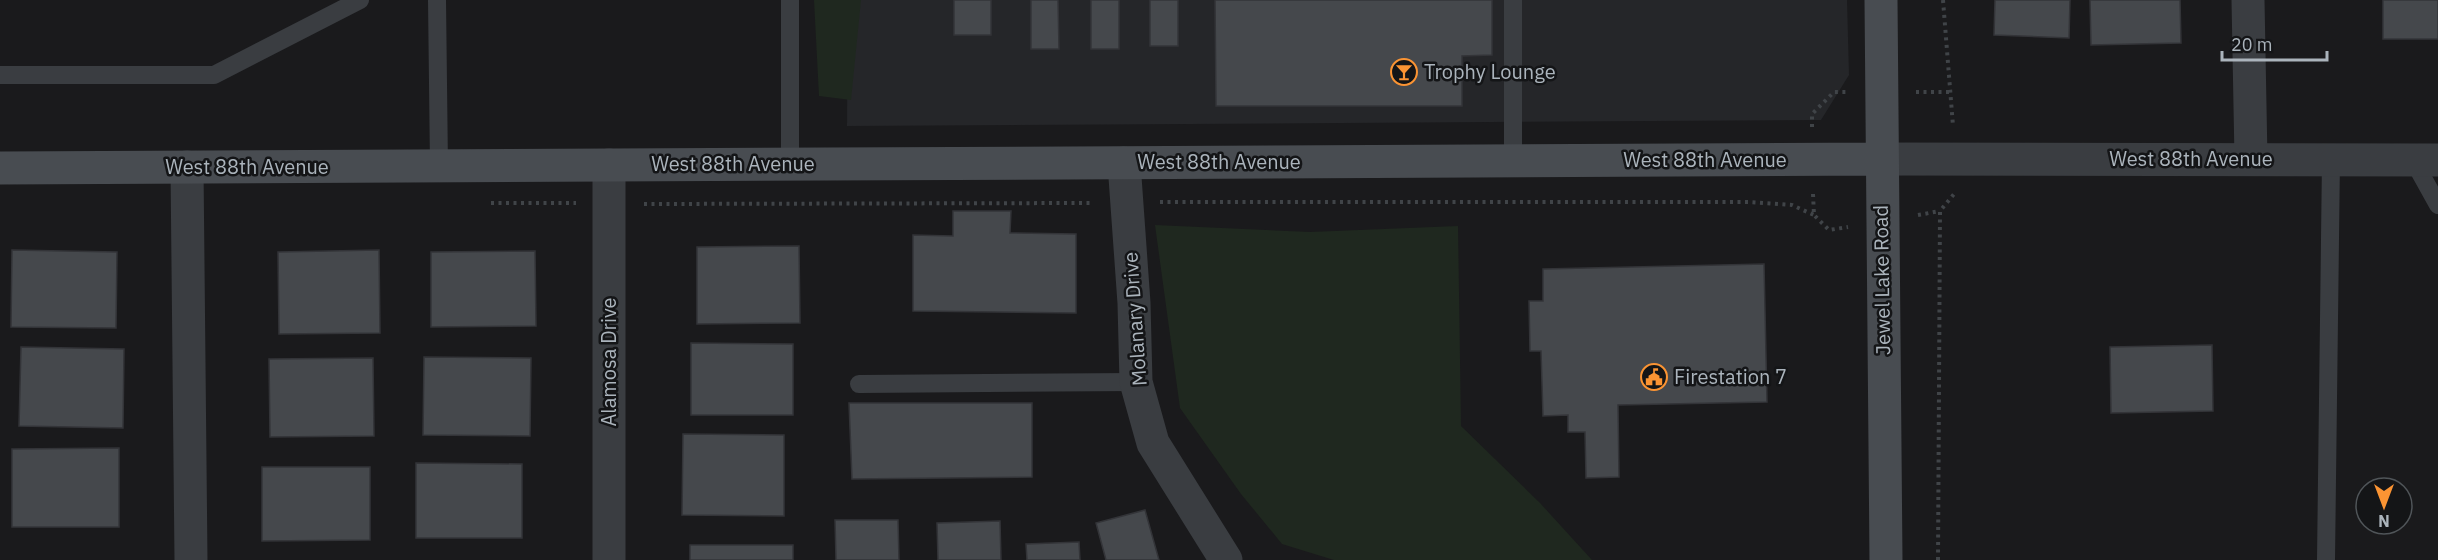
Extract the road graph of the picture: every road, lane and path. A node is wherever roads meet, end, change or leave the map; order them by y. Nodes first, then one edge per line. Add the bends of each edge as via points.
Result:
1 (360, 0) edge
2 (437, 0) edge
3 (790, 0) edge
4 (1513, 0) edge
5 (1881, 0) edge
6 (1943, 0) edge
7 (2248, 0) edge
8 (0, 75) edge
9 (1881, 159) junction
10 (1954, 159) junction
11 (2251, 159) junction
12 (2331, 159) junction
13 (2425, 160) edge
14 (1513, 161) junction
15 (1124, 162) junction
16 (790, 164) junction
17 (609, 165) junction
18 (439, 166) junction
19 (187, 167) junction
20 (0, 168) edge
21 (1127, 202) junction
22 (480, 203) dead end
23 (609, 204) junction
24 (2438, 205) edge
25 (1814, 215) dead end
26 (1136, 382) junction
27 (859, 384) dead end
28 (190, 560) edge
29 (609, 560) edge
30 (1226, 560) edge
31 (1886, 560) edge
32 (1938, 560) edge
33 (2326, 560) edge

1 - 8 lane via 214,75
2 - 18 lane
3 - 16 lane
4 - 14 lane
5 - 9 street, Jewel Lake Road
6 - 10 path
7 - 11 street
9 - 10 street, West 88th Avenue
9 - 14 street, West 88th Avenue
9 - 31 street, Jewel Lake Road
10 - 11 street, West 88th Avenue
10 - 32 path via 1954,195 1940,211
11 - 12 street, West 88th Avenue
12 - 13 street, West 88th Avenue
12 - 33 lane
13 - 24 lane
14 - 15 street, West 88th Avenue
15 - 16 street, West 88th Avenue
15 - 21 street, Molanary Drive
16 - 17 street, West 88th Avenue
17 - 18 street, West 88th Avenue
17 - 23 street, Alamosa Drive
18 - 19 street, West 88th Avenue
19 - 20 street, West 88th Avenue
19 - 28 street
21 - 23 path
21 - 25 path via 1748,202 1792,205
21 - 26 street, Molanary Drive
22 - 23 path
23 - 29 street, Alamosa Drive
26 - 27 lane
26 - 30 street, Molanary Drive via 1153,443

